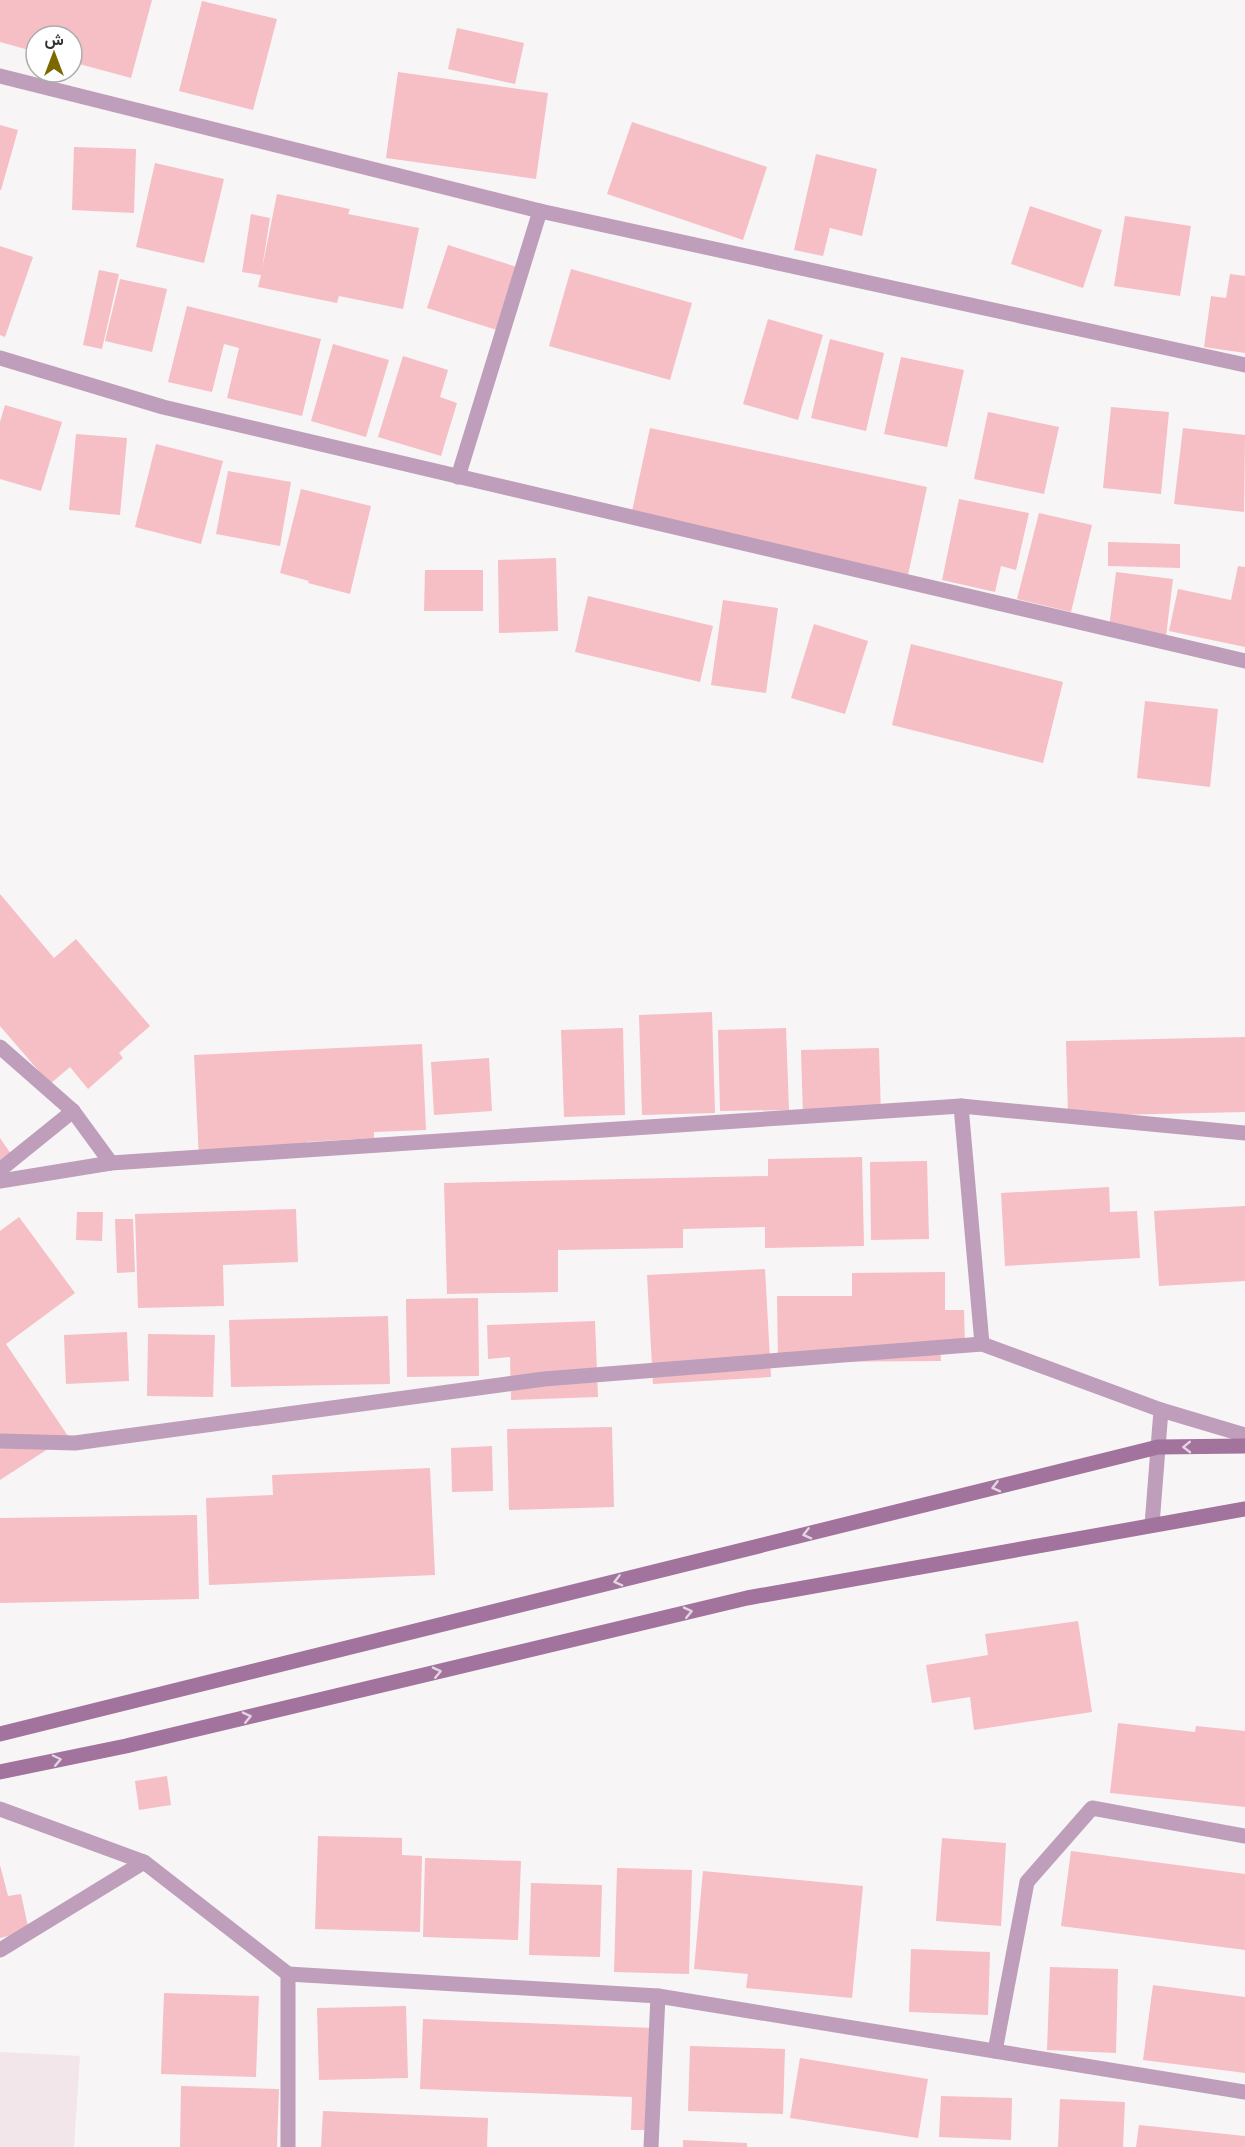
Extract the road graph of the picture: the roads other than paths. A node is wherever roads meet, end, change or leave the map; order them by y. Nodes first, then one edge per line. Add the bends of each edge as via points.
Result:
1 (0, 76) edge
2 (540, 211) junction
3 (0, 358) edge
4 (1245, 365) edge
5 (458, 477) junction
6 (1245, 661) edge
7 (0, 1047) edge
8 (961, 1106) junction
9 (73, 1112) junction
10 (1245, 1133) edge
11 (111, 1163) junction
12 (0, 1170) edge
13 (0, 1181) edge
14 (982, 1344) junction
15 (1161, 1410) junction
16 (1245, 1435) edge
17 (0, 1441) edge
18 (1245, 1446) edge
19 (1158, 1447) junction
20 (1245, 1509) edge
21 (1152, 1525) junction
22 (0, 1734) edge
23 (0, 1772) edge
24 (0, 1809) edge
25 (1245, 1836) edge
26 (144, 1862) junction
27 (0, 1950) edge
28 (288, 1974) junction
29 (658, 1996) junction
30 (995, 2051) junction
31 (1245, 2092) edge
32 (288, 2147) edge
33 (651, 2147) edge

1 - 2 street
2 - 4 street
2 - 5 street
3 - 5 street via 163,407
5 - 6 street
7 - 9 street
8 - 10 street
8 - 11 street
8 - 14 street
9 - 11 street
9 - 12 street
11 - 13 street
14 - 15 street
14 - 17 street via 544,1379 75,1443
15 - 16 street
15 - 19 street
18 -> 19 street
19 - 21 street
19 -> 22 street
20 - 21 street
23 -> 21 street via 126,1746 747,1598
24 - 26 street
25 - 30 street via 1092,1808 1027,1882
26 - 27 street
26 - 28 street
28 - 29 street
28 - 32 street
29 - 30 street
29 - 33 street
30 - 31 street

